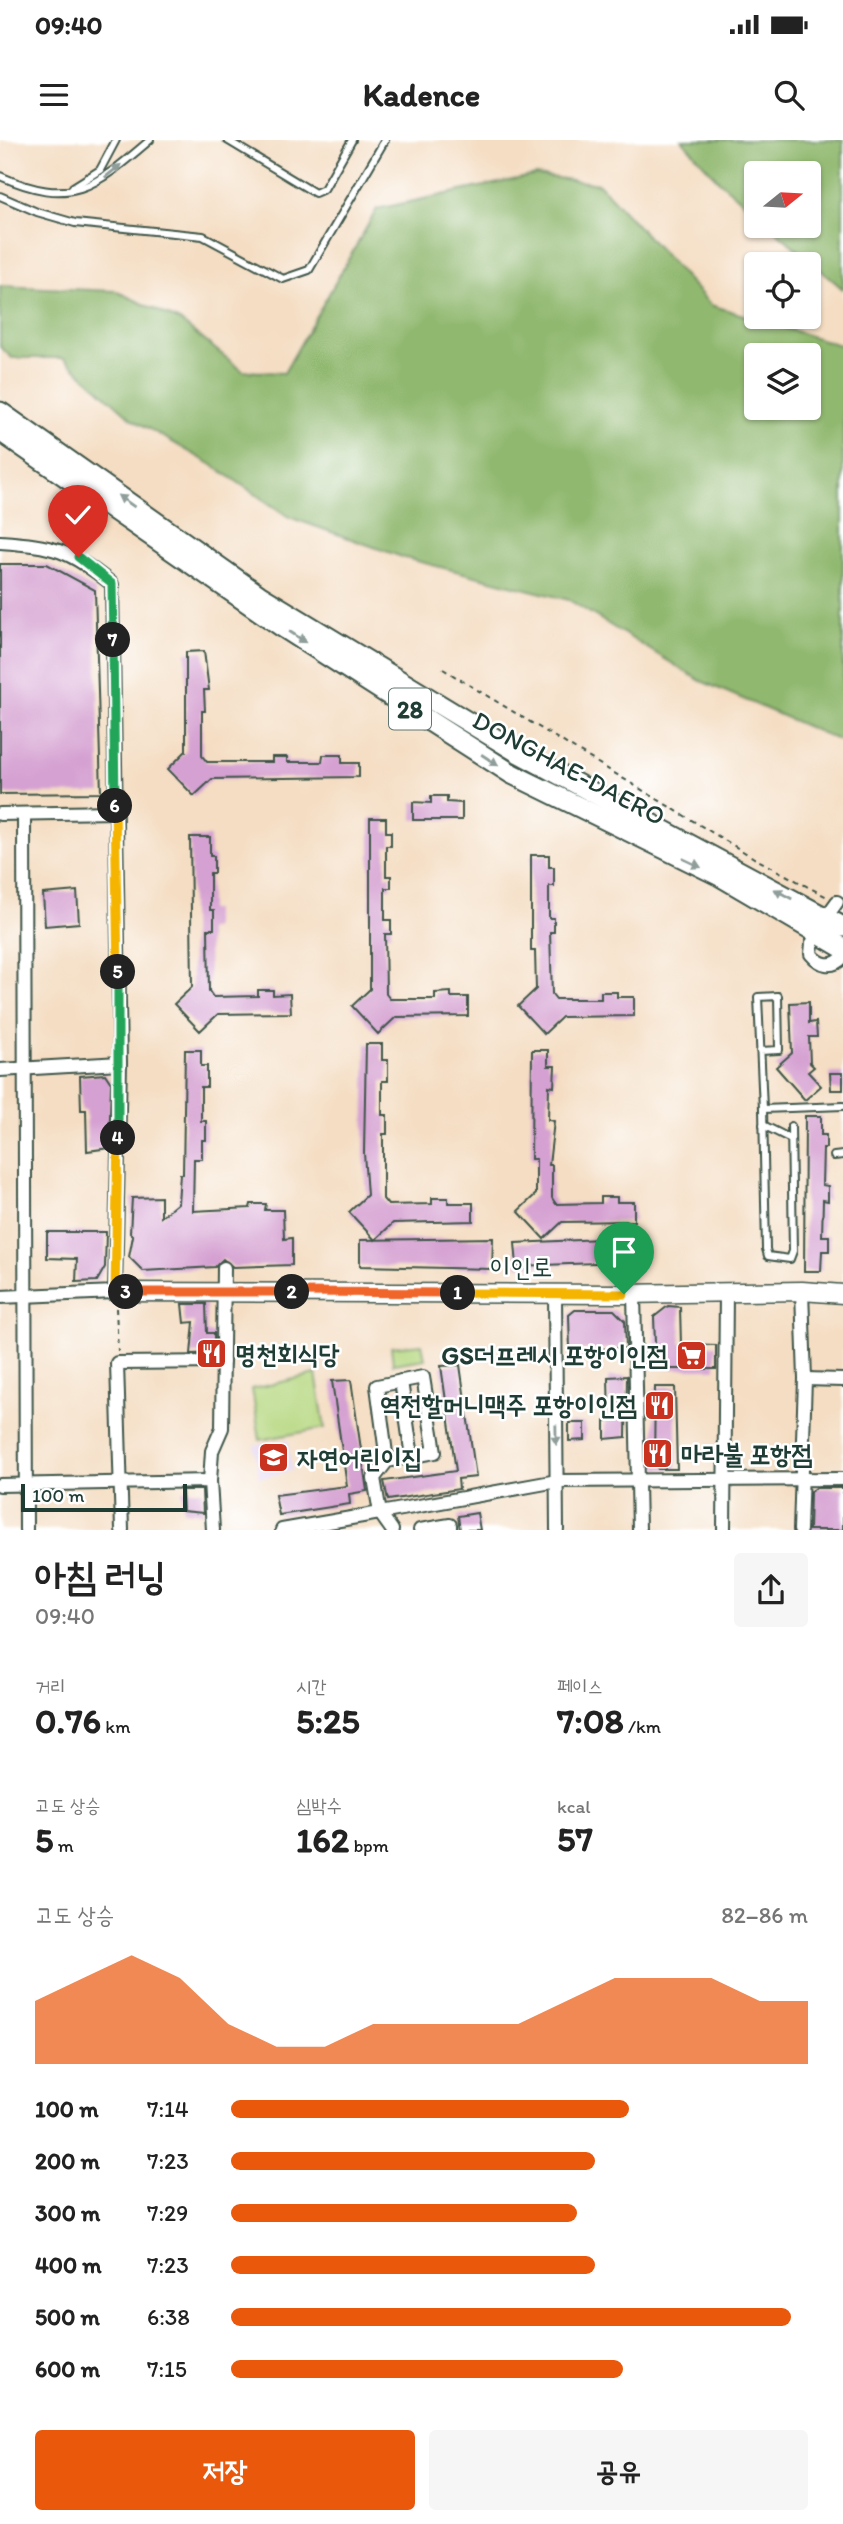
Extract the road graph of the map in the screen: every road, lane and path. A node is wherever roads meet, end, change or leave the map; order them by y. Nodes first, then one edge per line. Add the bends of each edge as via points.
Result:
1 (116, 140) edge
2 (150, 140) edge
3 (227, 140) edge
4 (352, 140) edge
5 (385, 140) edge
6 (0, 176) edge
7 (69, 190) junction
8 (0, 196) edge
9 (0, 412) edge
10 (0, 431) edge
11 (0, 542) edge
12 (443, 669) dead end
13 (115, 812) junction
14 (0, 814) edge
15 (24, 814) junction
16 (834, 905) dead end
17 (843, 926) edge
18 (812, 943) dead end
19 (843, 948) edge
20 (843, 957) edge
21 (760, 1051) junction
22 (120, 1063) junction
23 (0, 1070) edge
24 (25, 1070) junction
25 (843, 1107) edge
26 (763, 1109) junction
27 (763, 1125) junction
28 (791, 1126) dead end
29 (791, 1139) junction
30 (843, 1155) edge
31 (834, 1156) dead end
32 (224, 1268) dead end
33 (802, 1291) junction
34 (223, 1292) junction
35 (726, 1292) junction
36 (555, 1293) junction
37 (634, 1293) junction
38 (843, 1294) edge
39 (25, 1296) junction
40 (115, 1296) junction
41 (0, 1297) edge
42 (223, 1362) junction
43 (118, 1363) junction
44 (805, 1379) junction
45 (843, 1380) edge
46 (401, 1381) junction
47 (412, 1457) junction
48 (387, 1461) junction
49 (801, 1479) junction
50 (843, 1479) edge
51 (640, 1480) junction
52 (724, 1480) junction
53 (210, 1481) junction
54 (556, 1481) junction
55 (121, 1482) junction
56 (0, 1485) edge
57 (26, 1485) junction
58 (380, 1513) junction
59 (26, 1530) edge
60 (122, 1530) edge
61 (213, 1530) edge
62 (282, 1530) edge
63 (392, 1530) edge
64 (423, 1530) edge
65 (450, 1530) edge
66 (557, 1530) edge
67 (639, 1530) edge
68 (724, 1530) edge
69 (800, 1530) edge

1 - 7 lane via 100,170
7 -> 2 lane via 97,184
3 - 4 lane via 315,193 324,189
5 - 8 lane via 309,270 283,279 204,236 75,223
6 - 7 lane via 50,193
17 -> 9 main road via 519,753 271,602
10 -> 19 main road, DONGHAE-DAERO / 28 via 281,626 512,774 720,876
11 - 13 street via 42,545 78,557 112,584
12 - 16 path
13 - 15 street
13 - 22 street
14 - 15 street
15 - 24 street
18 - 20 street via 816,961 828,965
21 - 21 lane via 779,1050 778,996 758,997
21 - 26 lane
22 - 24 street
22 - 40 street
23 - 24 street
24 - 39 street
25 - 26 lane
26 - 27 lane
27 - 29 lane
27 - 29 lane via 766,1249 774,1259 790,1259 793,1251
28 - 29 lane
30 - 31 lane
32 - 34 street
33 - 35 street, 이인로
33 - 38 street, 이인로
33 - 44 street
34 - 36 street, 이인로
34 - 40 street, 이인로
34 - 42 street
35 - 37 street, 이인로
35 - 52 street
36 - 37 street, 이인로
36 -> 54 street
37 - 51 street
39 - 40 street
39 - 41 street
39 - 57 street
40 - 43 path
42 - 43 street
42 - 53 street via 222,1429 212,1451
43 - 55 street
44 - 45 street
44 - 49 street
46 - 47 street
46 - 47 street via 423,1377 435,1452
46 - 48 street via 377,1386
47 - 48 street
48 - 58 street via 374,1478
49 - 50 street
49 - 52 street
49 - 69 street
51 - 52 street
51 - 54 street
51 - 67 street
52 - 68 street
53 - 55 street
53 - 61 street
54 - 58 street
54 - 66 street
55 - 57 street
55 - 60 street
56 - 57 street
57 - 59 street
58 - 62 street
58 - 63 street
64 - 65 street via 450,1525

